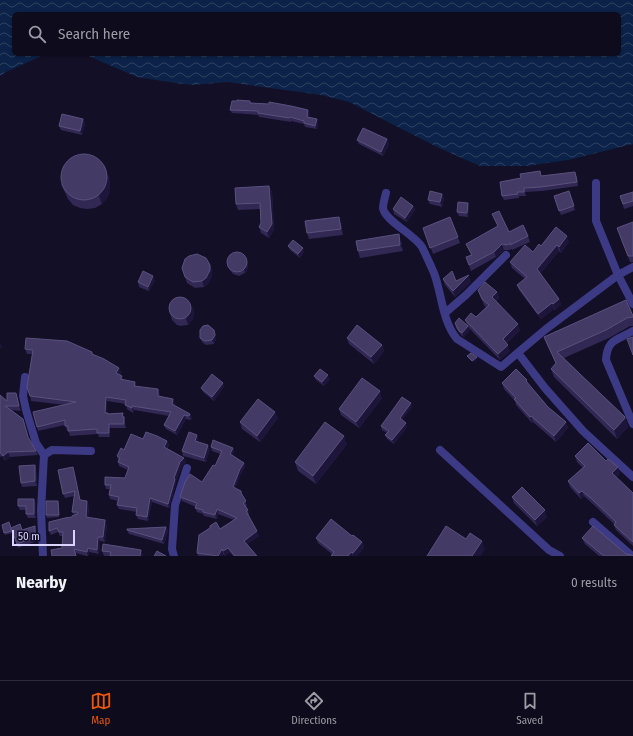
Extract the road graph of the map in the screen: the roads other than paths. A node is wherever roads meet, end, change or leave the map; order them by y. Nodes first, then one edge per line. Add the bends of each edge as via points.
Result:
1 (596, 183) dead end
2 (386, 193) dead end
3 (506, 256) dead end
4 (633, 267) edge
5 (618, 275) junction
6 (633, 303) edge
7 (444, 313) junction
8 (633, 331) edge
9 (518, 353) junction
10 (25, 377) dead end
11 (633, 424) edge
12 (440, 450) dead end
13 (91, 451) dead end
14 (44, 455) junction
15 (187, 468) dead end
16 (633, 477) edge
17 (593, 522) dead end
18 (43, 556) edge
19 (174, 556) edge
20 (560, 556) edge
21 (632, 556) edge

1 - 5 street via 596,221
2 - 7 street via 383,209 386,215 418,241 434,273
3 - 7 street
4 - 5 street
5 - 6 street
5 - 9 street
7 - 9 street via 457,339 501,367
8 - 11 street via 612,342 607,350 606,360
9 - 16 street via 582,432
10 - 14 street via 23,396 26,410 36,442
12 - 20 street via 549,550
13 - 14 street via 52,450
14 - 18 street via 41,510
15 - 19 street via 176,505 172,549
17 - 21 street

